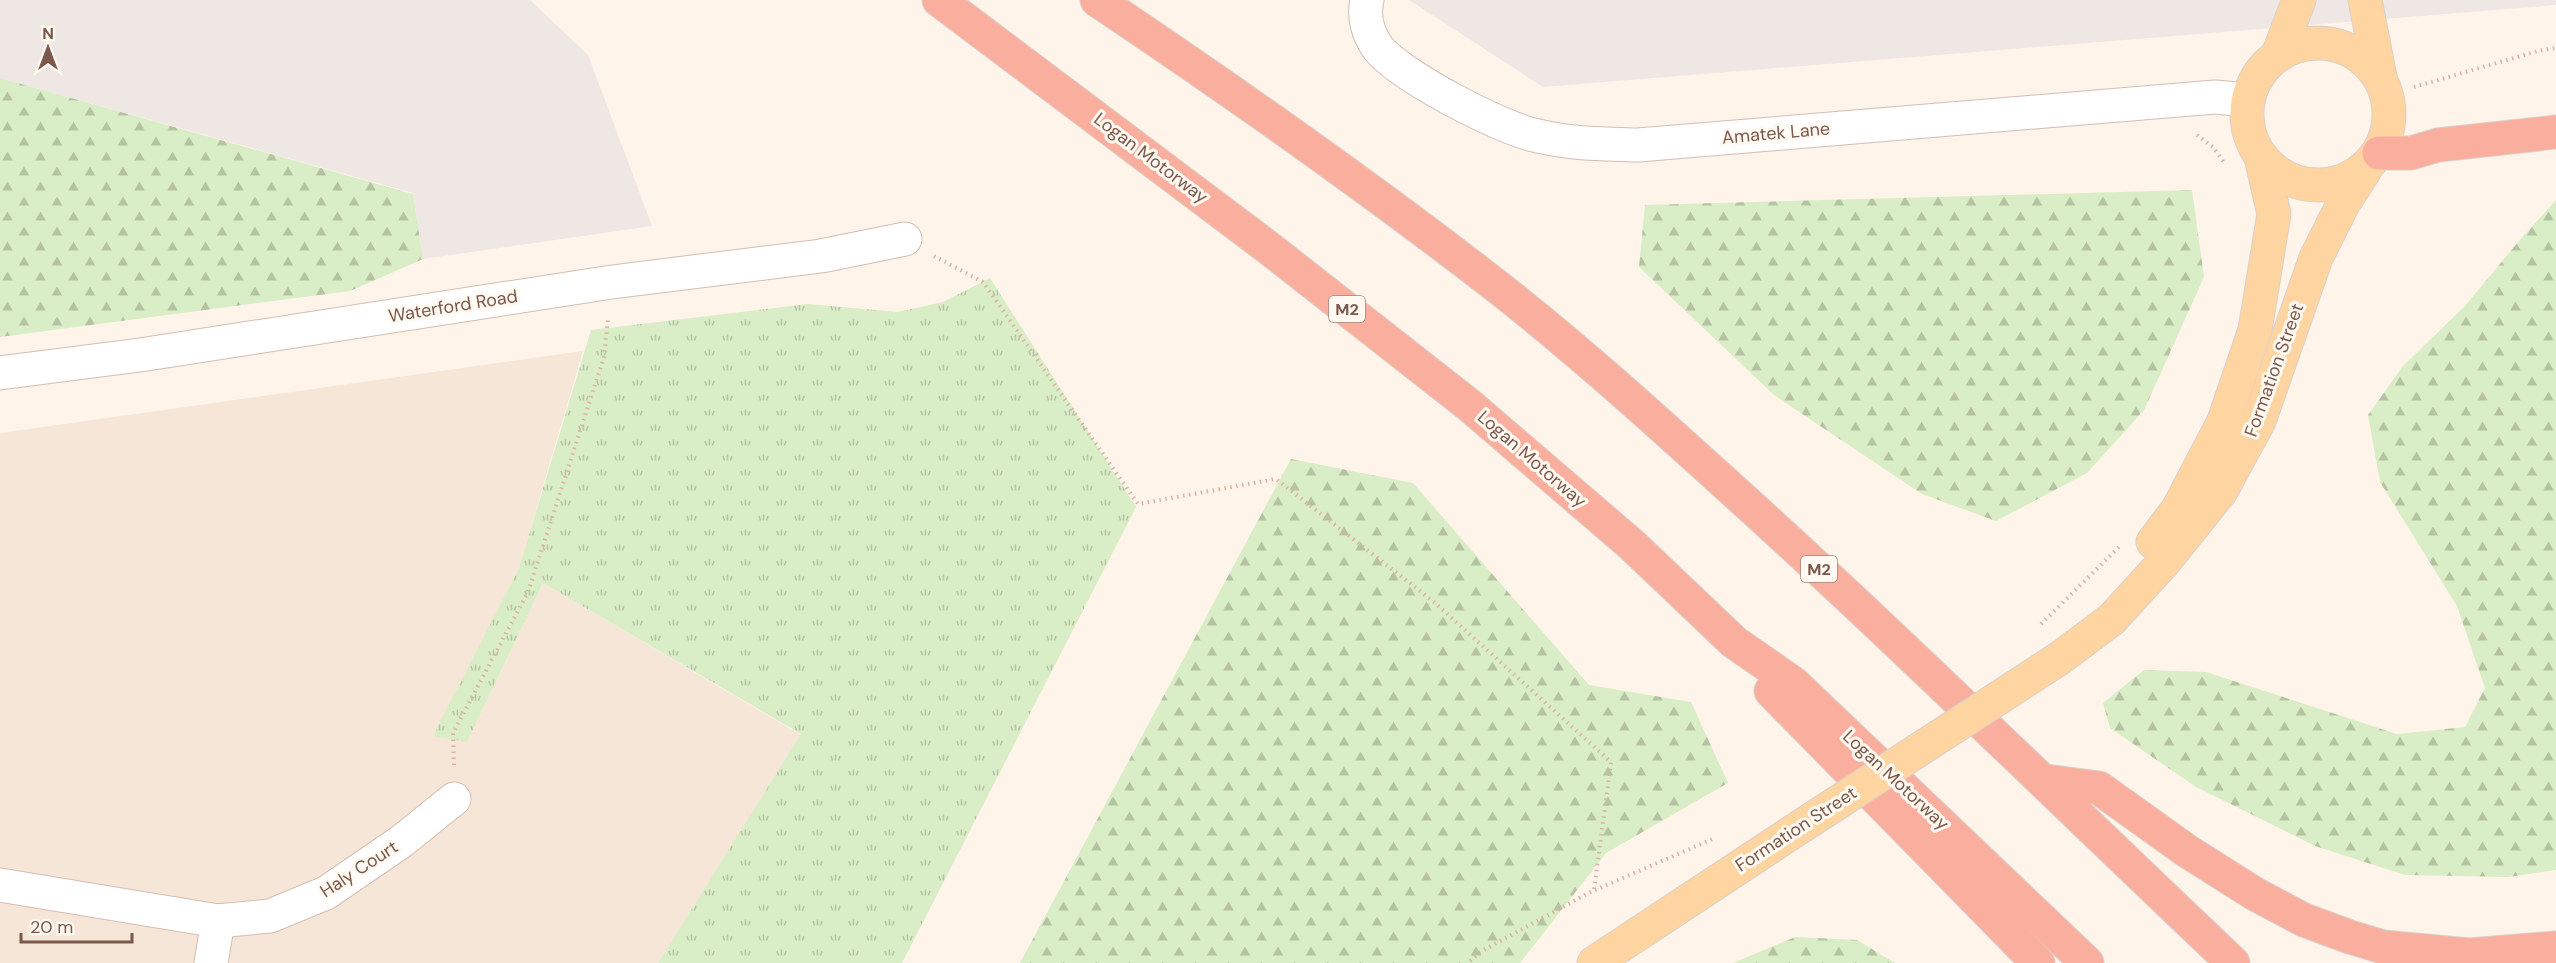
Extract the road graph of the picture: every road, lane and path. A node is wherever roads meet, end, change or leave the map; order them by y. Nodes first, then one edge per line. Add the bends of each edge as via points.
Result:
1 (939, 0) edge
2 (1097, 0) edge
3 (1367, 0) edge
4 (2299, 0) edge
5 (2365, 0) edge
6 (2556, 48) edge
7 (2278, 55) junction
8 (2384, 86) junction
9 (2248, 100) junction
10 (2190, 130) dead end
11 (2556, 132) edge
12 (2261, 157) junction
13 (2372, 161) junction
14 (2228, 169) dead end
15 (905, 239) joint
16 (612, 282) junction
17 (0, 373) edge
18 (2120, 546) dead end
19 (2034, 631) dead end
20 (1734, 642) junction
21 (2060, 658) junction
22 (2046, 781) junction
23 (454, 799) joint
24 (1723, 834) dead end
25 (0, 885) edge
26 (1594, 890) junction
27 (218, 921) junction
28 (2556, 948) edge
29 (211, 963) edge
30 (1468, 963) edge
31 (1594, 963) edge
32 (2038, 963) edge
33 (2087, 963) edge
34 (2233, 963) edge

1 - 20 highway, Logan Motorway / M2 via 1469,405 1632,545
2 - 22 highway, M2 via 1256,109 1500,289 1742,498
3 - 9 street, Amatek Lane via 1368,30 1379,48 1406,72 1470,109 1535,136 1586,144 1638,145 2215,97
4 - 7 main road
5 - 8 main road
6 - 8 path
7 - 8 main road via 2300,45 2322,43 2345,48 2365,60
7 - 9 main road via 2255,82
8 - 13 main road via 2391,115 2387,135
9 - 12 main road via 2251,140
10 - 14 path via 2214,148
11 - 13 highway via 2438,145
12 - 13 main road via 2278,174 2299,184 2323,186 2346,181
12 - 21 main road, Formation Street via 2274,214 2255,330 2224,422 2178,508
13 - 21 main road, Formation Street via 2343,204 2316,258 2259,421 2221,491 2112,618
15 - 16 street, Waterford Road via 821,256
15 - 26 path via 983,282 1138,504 1276,479 1434,602 1611,762
16 - 17 street, Waterford Road
16 - 23 path via 604,357 528,592 453,733
18 - 19 path
20 - 32 highway via 1758,679
20 - 33 highway, Logan Motorway / M2 via 1793,683
21 - 31 main road, Formation Street, bridge
22 - 28 highway via 2099,788 2255,894 2304,920 2350,937 2383,946 2469,955
22 - 34 highway, M2
23 - 27 street, Haly Court via 402,841 326,893 270,916
24 - 26 path
25 - 27 street, Haly Court
26 - 30 path via 1480,952
27 - 29 street

